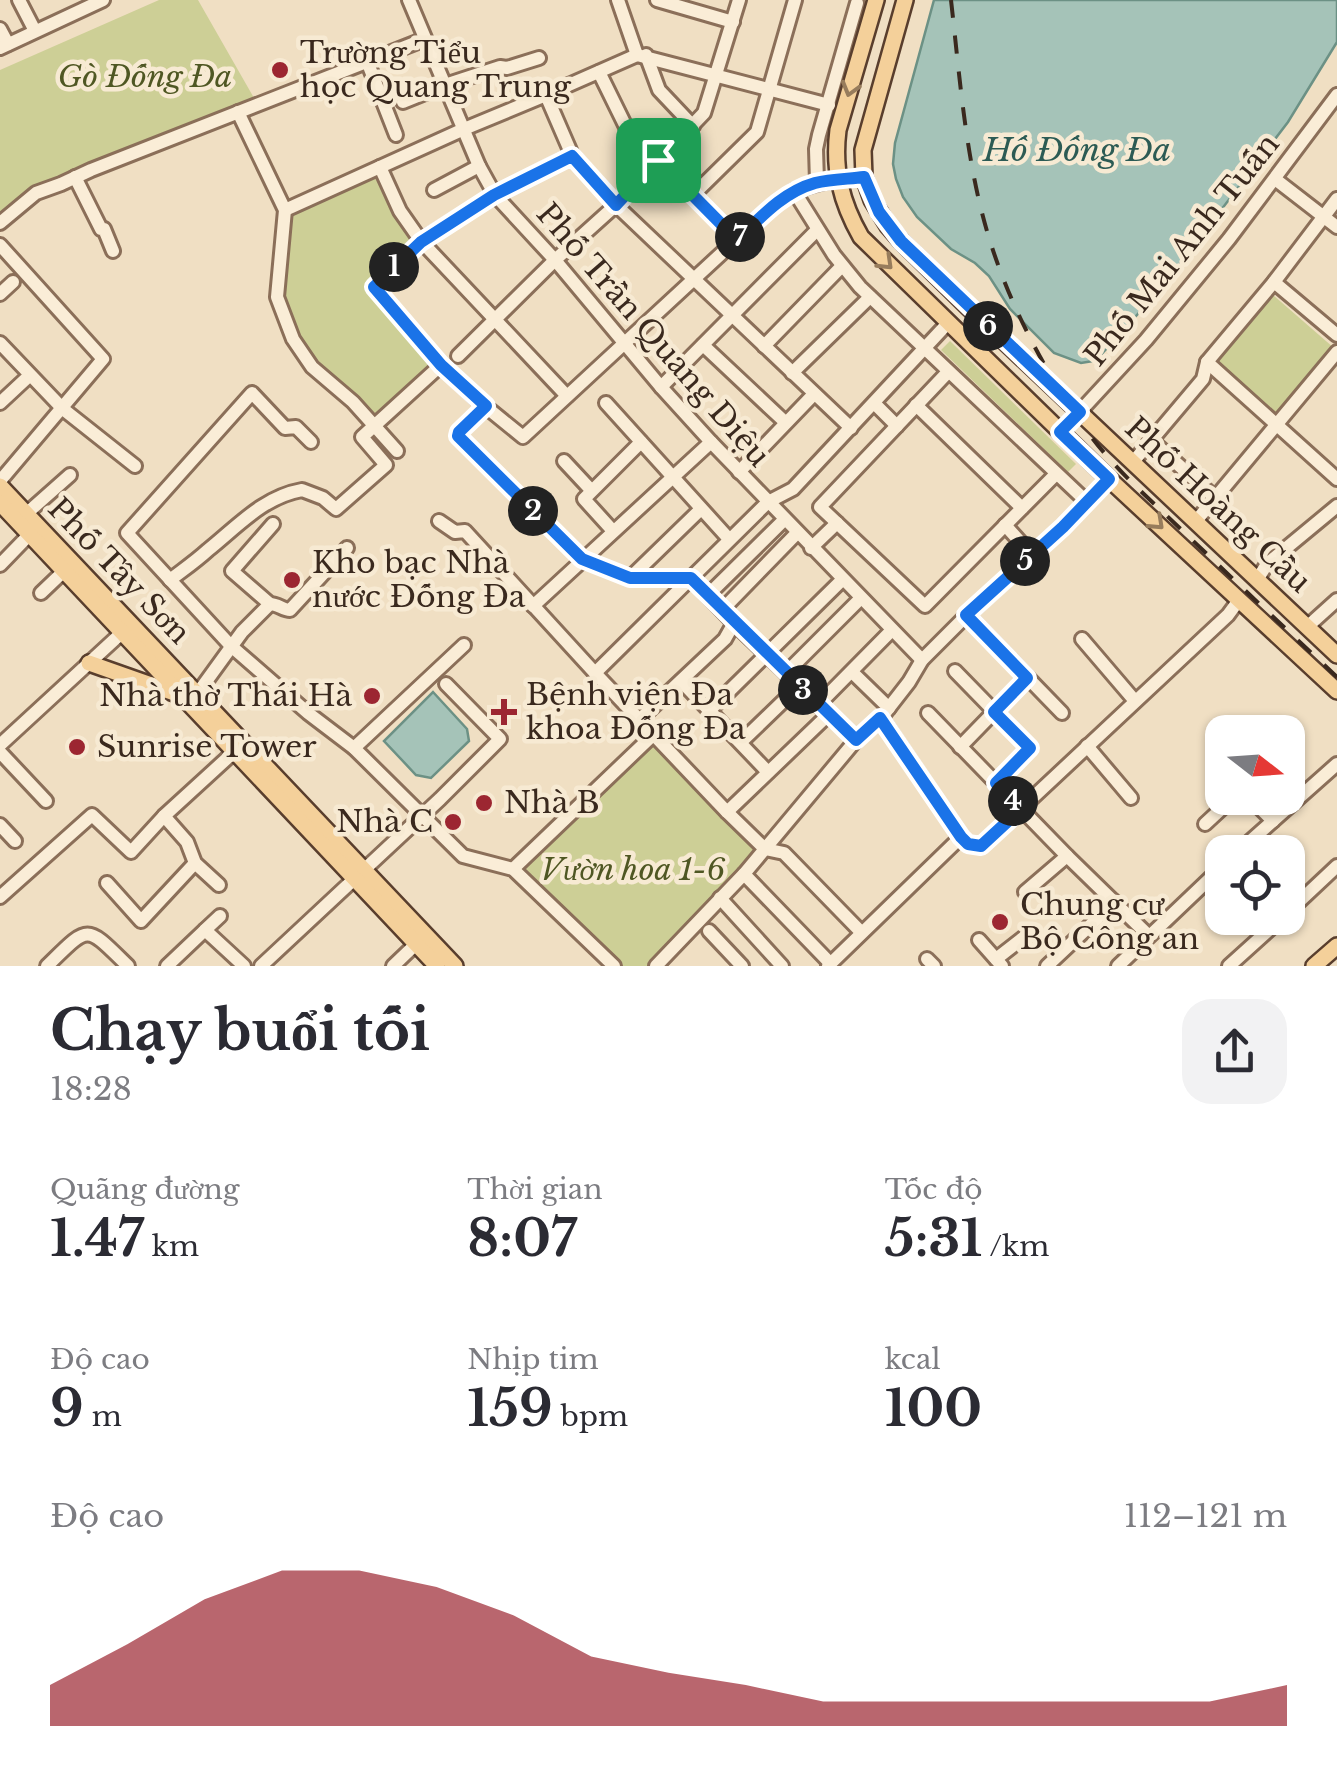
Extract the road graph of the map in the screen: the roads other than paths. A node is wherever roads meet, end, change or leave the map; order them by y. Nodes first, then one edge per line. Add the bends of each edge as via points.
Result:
1 (19, 0) edge
2 (103, 0) edge
3 (409, 0) edge
4 (618, 0) edge
5 (657, 0) edge
6 (739, 0) edge
7 (795, 0) edge
8 (905, 0) edge
9 (852, 1) edge
10 (875, 4) edge
11 (733, 22) junction
12 (0, 29) edge
13 (35, 32) junction
14 (425, 38) junction
15 (4, 46) edge
16 (641, 55) junction
17 (539, 58) dead end
18 (367, 61) junction
19 (599, 72) junction
20 (717, 74) junction
21 (445, 85) junction
22 (769, 91) junction
23 (1337, 95) edge
24 (546, 96) junction
25 (403, 102) dead end
26 (829, 105) junction
27 (238, 112) junction
28 (693, 126) junction
29 (464, 128) junction
30 (396, 135) dead end
31 (572, 156) junction
32 (658, 160) junction
33 (479, 166) junction
34 (380, 167) junction
35 (864, 177) junction
36 (75, 178) junction
37 (1275, 179) junction
38 (838, 180) junction
39 (817, 182) junction
40 (434, 190) dead end
41 (794, 191) junction
42 (494, 195) junction
43 (694, 195) junction
44 (1337, 199) edge
45 (616, 205) junction
46 (285, 210) junction
47 (1323, 216) junction
48 (0, 223) edge
49 (1337, 228) edge
50 (817, 230) junction
51 (737, 240) junction
52 (421, 242) junction
53 (0, 245) edge
54 (113, 251) dead end
55 (555, 260) junction
56 (842, 266) junction
57 (694, 279) junction
58 (13, 282) dead end
59 (1274, 282) junction
60 (0, 294) edge
61 (870, 297) junction
62 (733, 316) junction
63 (494, 319) junction
64 (948, 323) junction
65 (1337, 335) edge
66 (624, 342) junction
67 (0, 343) edge
68 (702, 345) junction
69 (764, 346) junction
70 (924, 349) junction
71 (1337, 352) edge
72 (458, 356) dead end
73 (1207, 362) junction
74 (441, 365) junction
75 (792, 372) junction
76 (948, 372) junction
77 (29, 376) junction
78 (661, 388) junction
79 (814, 394) junction
80 (568, 396) junction
81 (0, 403) edge
82 (606, 403) dead end
83 (874, 403) junction
84 (486, 406) junction
85 (916, 406) junction
86 (63, 409) junction
87 (1080, 412) junction
88 (785, 422) junction
89 (1279, 424) junction
90 (374, 426) junction
91 (897, 426) junction
92 (851, 428) junction
93 (1060, 432) junction
94 (1151, 440) junction
95 (312, 442) dead end
96 (641, 442) junction
97 (710, 442) junction
98 (397, 451) dead end
99 (564, 461) dead end
100 (1133, 462) junction
101 (135, 466) dead end
102 (739, 472) junction
103 (1056, 474) junction
104 (70, 475) dead end
105 (672, 477) junction
106 (1109, 479) junction
107 (1337, 480) edge
108 (0, 484) edge
109 (591, 490) junction
110 (1214, 498) junction
111 (768, 502) junction
112 (1087, 502) junction
113 (1337, 506) edge
114 (1022, 508) junction
115 (701, 509) junction
116 (9, 514) edge
117 (439, 520) dead end
118 (784, 520) junction
119 (1196, 521) junction
120 (837, 523) junction
121 (274, 524) dead end
122 (1005, 525) junction
123 (614, 531) junction
124 (797, 533) junction
125 (30, 535) junction
126 (729, 540) junction
127 (346, 548) dead end
128 (811, 548) junction
129 (1032, 554) junction
130 (582, 559) junction
131 (0, 564) edge
132 (63, 572) junction
133 (630, 578) junction
134 (691, 578) junction
135 (170, 580) junction
136 (842, 580) junction
137 (1257, 580) junction
138 (41, 593) dead end
139 (708, 595) junction
140 (860, 599) junction
141 (1239, 600) junction
142 (1337, 600) edge
143 (270, 604) junction
144 (533, 606) junction
145 (722, 610) junction
146 (966, 615) junction
147 (734, 622) junction
148 (1307, 627) junction
149 (126, 629) junction
150 (892, 630) junction
151 (1082, 639) dead end
152 (464, 645) dead end
153 (231, 646) junction
154 (1337, 655) edge
155 (768, 656) junction
156 (922, 660) junction
157 (89, 663) junction
158 (852, 672) junction
159 (954, 672) dead end
160 (595, 673) junction
161 (786, 673) junction
162 (1027, 678) junction
163 (681, 681) junction
164 (446, 684) dead end
165 (799, 686) junction
166 (1337, 692) edge
167 (189, 694) junction
168 (1136, 701) junction
169 (710, 710) junction
170 (823, 710) junction
171 (994, 712) junction
172 (1062, 712) dead end
173 (885, 713) junction
174 (928, 713) dead end
175 (639, 720) junction
176 (653, 736) junction
177 (856, 740) junction
178 (740, 742) junction
179 (960, 746) junction
180 (1086, 746) junction
181 (354, 748) junction
182 (0, 749) edge
183 (234, 752) junction
184 (1337, 764) edge
185 (768, 772) junction
186 (996, 783) junction
187 (1131, 798) dead end
188 (46, 802) dead end
189 (1021, 809) junction
190 (727, 812) junction
191 (422, 814) junction
192 (1215, 815) edge
193 (1266, 815) edge
194 (164, 816) junction
195 (1273, 822) junction
196 (1205, 824) dead end
197 (0, 825) edge
198 (1258, 835) edge
199 (961, 837) junction
200 (14, 842) dead end
201 (765, 849) junction
202 (1067, 856) junction
203 (195, 863) junction
204 (1337, 866) edge
205 (513, 869) junction
206 (359, 874) junction
207 (744, 874) junction
208 (107, 883) dead end
209 (1205, 883) edge
210 (218, 885) dead end
211 (1025, 892) dead end
212 (1305, 896) edge
213 (0, 897) edge
214 (720, 898) junction
215 (1115, 902) junction
216 (220, 916) dead end
217 (206, 930) junction
218 (709, 931) dead end
219 (861, 932) junction
220 (1028, 934) dead end
221 (1148, 935) junction
222 (1263, 935) edge
223 (979, 940) dead end
224 (416, 944) junction
225 (1337, 946) edge
226 (999, 963) edge
227 (829, 965) edge
228 (47, 966) edge
229 (128, 966) edge
230 (167, 966) edge
231 (244, 966) edge
232 (261, 966) edge
233 (394, 966) edge
234 (437, 966) edge
235 (455, 966) edge
236 (614, 966) edge
237 (656, 966) edge
238 (742, 966) edge
239 (782, 966) edge
240 (1047, 966) edge
241 (1118, 966) edge
242 (1229, 966) edge
243 (1314, 966) edge

1 - 13 street
2 - 13 street
3 - 14 street, Phố Trần Quang Diệu
4 - 16 street
5 - 11 street
6 - 11 street
7 - 22 street
8 - 35 main road via 865,137
9 - 10 street
9 - 26 street
10 -> 38 main road, Phố Hoàng Cầu via 838,130
11 - 20 street
12 - 15 street
13 - 15 street
14 - 18 street
14 - 21 street, Phố Trần Quang Diệu
16 - 19 street
16 - 20 street
16 - 28 street via 659,90
17 - 21 street
18 - 27 street
18 - 30 street
19 - 24 street
19 - 32 street via 622,122
20 - 22 street
20 - 28 street
21 - 25 street
21 - 29 street, Phố Trần Quang Diệu
22 - 26 street
22 - 43 street via 757,132
23 - 37 street, Phố Mai Anh Tuấn
24 - 29 street
24 - 31 street
26 - 39 street via 816,149
27 - 36 street
27 - 46 street
28 - 32 street
29 - 33 street, Phố Trần Quang Diệu
29 - 34 street
31 - 42 street
31 - 45 street
32 - 43 street
32 - 45 street
33 - 40 street
33 - 42 street, Phố Trần Quang Diệu
34 - 46 street
34 - 52 street
35 - 38 main road
35 - 87 main road, Phố Hoàng Cầu via 901,241
36 - 48 street via 36,193
36 - 54 street
37 - 47 street
37 - 87 street, Phố Mai Anh Tuấn
38 - 39 street
38 -> 64 main road, Phố Hoàng Cầu via 861,236
39 - 41 street
41 - 50 street
41 - 51 street
42 - 52 street
42 - 55 street, Phố Trần Quang Diệu
43 - 51 street
44 - 47 street
45 - 55 street
45 - 57 street
46 - 90 street via 278,297 293,339 312,368
47 - 49 street
47 - 59 street
50 - 56 street
50 - 62 street
51 - 57 street
52 - 63 street
52 - 74 street via 374,287
53 - 86 street via 103,359
55 - 63 street
55 - 66 street, Phố Trần Quang Diệu
56 - 61 street
56 - 69 street
57 - 62 street
57 - 66 street
58 - 60 street
59 - 65 street
59 - 73 street
61 - 70 street
61 - 75 street
62 - 68 street
62 - 69 street
63 - 72 street
63 - 80 street
64 - 70 street
64 - 93 main road, Phố Hoàng Cầu
66 - 78 street, Phố Trần Quang Diệu
66 - 80 street
67 - 77 street
68 - 78 street
68 - 88 street
69 - 75 street
70 - 76 street
70 - 83 street
71 - 89 street
73 - 89 street
73 - 94 street via 1204,379
74 - 84 street
74 - 90 street
75 - 79 street
76 - 85 street
76 - 103 street
77 - 81 street
77 - 86 street
78 - 97 street, Phố Trần Quang Diệu
79 - 88 street
79 - 92 street
80 - 84 street via 523,437
82 - 96 street
83 - 91 street
83 - 92 street
84 - 130 street via 458,436
85 - 91 street
85 - 114 street
86 - 101 street
86 - 108 street
87 - 93 street, Phố Mai Anh Tuấn
87 - 100 main road, Phố Hoàng Cầu
88 - 102 street
89 - 107 street
89 - 110 street
90 - 98 street
90 - 135 street via 362,437 386,466 336,509 302,490 266,502
91 - 120 street via 820,507
92 - 111 street via 792,489
93 - 106 main road, Phố Hoàng Cầu
94 - 100 street
94 - 110 street
95 - 135 street via 296,427 285,428 252,393 127,534
96 - 105 street
96 - 109 street
97 - 102 street, Phố Trần Quang Diệu
97 - 105 street
99 - 109 street
100 - 119 main road, Phố Hoàng Cầu
102 - 111 street, Phố Trần Quang Diệu
103 - 112 street
103 - 114 street
104 - 116 street
105 - 115 street
105 - 123 street
106 - 112 street
106 -> 141 main road, Phố Hoàng Cầu
108 - 116 main road, Phố Tây Sơn
109 - 123 street via 584,499
110 - 119 street
111 - 118 street, Phố Trần Quang Diệu
111 - 126 street
112 - 129 street
113 - 137 street
114 - 122 street
115 - 126 street
115 - 133 street
116 - 125 main road, Phố Tây Sơn
116 - 149 main road, Phố Tây Sơn
117 - 144 street via 465,531
118 - 124 street, Phố Trần Quang Diệu
118 - 139 street
119 - 137 main road, Phố Hoàng Cầu
120 - 122 street via 925,606
120 - 128 street
121 - 143 street via 232,572
122 - 129 street
123 - 130 street
124 - 128 street, Phố Trần Quang Diệu
124 - 145 street
125 - 131 street
125 - 132 main road, Phố Tây Sơn
126 - 134 street
127 - 143 street via 290,610
128 - 136 street, Phố Trần Quang Diệu
129 - 146 street
130 - 133 street
130 - 144 street
132 - 138 street
132 - 149 main road, Phố Tây Sơn
133 - 134 street
134 - 139 street
134 - 160 street
135 - 153 street
136 - 140 street, Phố Trần Quang Diệu
136 - 155 street
137 - 141 main road
137 - 148 main road, Phố Hoàng Cầu
139 - 145 street
140 - 150 street, Phố Trần Quang Diệu
140 - 161 street
141 - 166 main road, Phố Hoàng Cầu
141 - 168 street
142 - 148 street
143 - 153 street
144 - 160 street
145 - 147 street
146 - 156 street
146 - 162 street
147 - 155 street
147 - 163 street
148 - 154 main road, Phố Hoàng Cầu
149 - 157 street
149 - 167 main road, Phố Tây Sơn
150 - 156 street, Phố Trần Quang Diệu
150 - 158 street
151 - 168 street
152 - 181 street
153 - 167 street
153 - 181 street
155 - 161 street
155 - 169 street
156 - 173 street
157 - 167 main road
157 - 182 street
158 - 170 street
158 - 173 street
159 - 171 street
160 - 175 street
161 - 165 street
162 - 171 street
162 - 172 street
163 - 169 street
163 - 175 street
164 - 191 street via 500,739
165 - 170 street
165 - 178 street
167 - 183 main road
167 - 206 main road
168 - 180 street
169 - 178 street
170 - 177 street
170 - 185 street
171 - 179 street
171 - 186 street via 1030,748
173 - 177 street
173 - 199 street
174 - 179 street
175 - 176 street
176 - 190 street
176 - 205 street
177 - 201 street
178 - 185 street
179 - 186 street
180 - 187 street
180 - 189 street
181 - 191 street
182 - 188 street
183 - 194 street
183 - 206 main road
184 - 195 street
185 - 190 street
186 - 189 street
189 - 199 street via 981,846
189 - 202 street
190 - 201 street
191 - 205 street via 463,856
191 - 206 street
192 - 196 street
193 - 195 street
194 - 203 street
194 - 213 street via 130,852 92,815
195 - 198 street
197 - 200 street
199 - 219 street
201 - 207 street
201 - 219 street via 784,853
202 - 211 street
202 - 215 street
203 - 208 street via 141,921
203 - 210 street
204 - 212 street
205 - 236 street
206 - 224 main road
206 - 232 street
206 - 235 main road
207 - 214 street
207 - 227 street
209 - 221 street
214 - 237 street
214 - 239 street
215 - 221 street
215 - 240 street
216 - 217 street
217 - 230 street
217 - 231 street
218 - 238 street
219 - 227 street
220 - 226 street
221 - 241 street
222 - 242 street
223 - 226 street
224 - 233 street
224 - 234 main road
225 - 243 main road
228 - 229 street via 88,933

